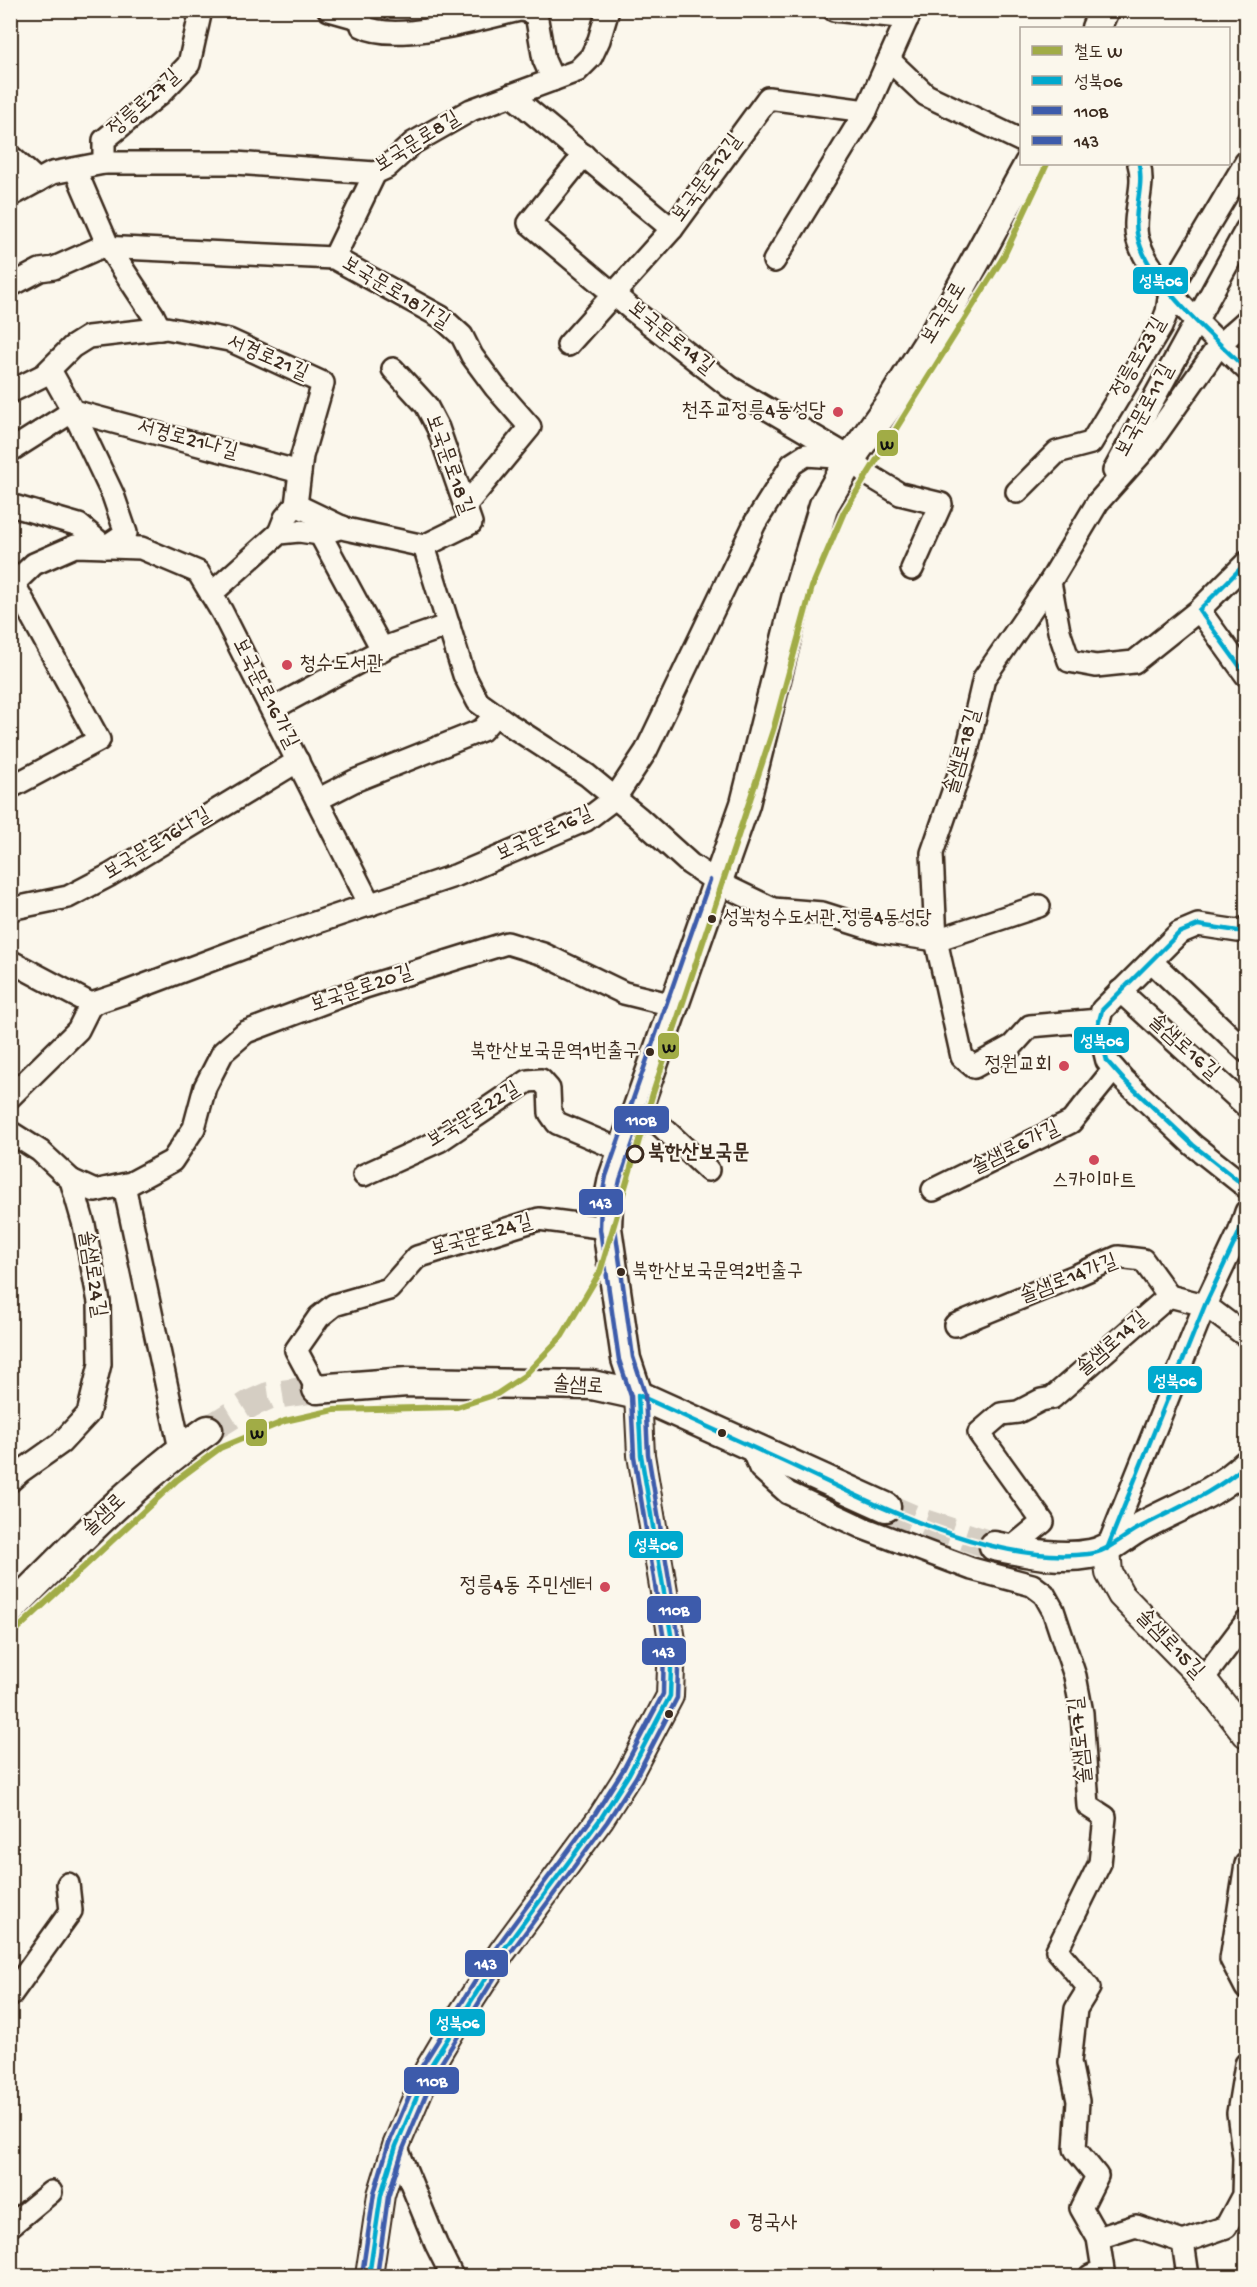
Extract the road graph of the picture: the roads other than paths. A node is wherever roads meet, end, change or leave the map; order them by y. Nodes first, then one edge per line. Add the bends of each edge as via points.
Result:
1 (201, 10) edge
2 (329, 10) edge
3 (520, 10) edge
4 (608, 10) edge
5 (834, 10) edge
6 (1104, 10) edge
7 (910, 14) edge
8 (361, 15) edge
9 (1096, 27) edge
10 (889, 60) junction
11 (553, 80) junction
12 (511, 95) junction
13 (866, 111) junction
14 (1020, 140) edge
15 (584, 155) junction
16 (10, 156) edge
17 (1246, 162) edge
18 (104, 163) junction
19 (1028, 165) edge
20 (1139, 165) edge
21 (75, 169) junction
22 (375, 173) junction
23 (38, 181) junction
24 (10, 196) edge
25 (672, 229) junction
26 (1246, 230) edge
27 (109, 248) junction
28 (334, 258) junction
29 (774, 261) dead end
30 (10, 286) edge
31 (1170, 292) junction
32 (613, 294) junction
33 (1195, 320) junction
34 (1246, 321) edge
35 (160, 328) junction
36 (1220, 344) junction
37 (568, 345) dead end
38 (393, 369) dead end
39 (1246, 369) edge
40 (50, 370) junction
41 (10, 392) edge
42 (74, 411) junction
43 (10, 451) edge
44 (851, 458) junction
45 (300, 472) junction
46 (1017, 492) dead end
47 (1098, 502) junction
48 (10, 505) edge
49 (296, 506) junction
50 (465, 506) junction
51 (343, 527) junction
52 (279, 533) junction
53 (320, 534) junction
54 (423, 546) junction
55 (105, 547) junction
56 (1246, 563) edge
57 (912, 569) dead end
58 (1050, 582) junction
59 (12, 585) edge
60 (211, 594) junction
61 (1199, 610) junction
62 (449, 625) junction
63 (382, 649) junction
64 (1243, 662) edge
65 (272, 709) junction
66 (495, 715) junction
67 (298, 761) junction
68 (10, 786) edge
69 (615, 798) junction
70 (317, 800) junction
71 (717, 882) junction
72 (370, 905) junction
73 (1039, 906) dead end
74 (10, 909) edge
75 (1244, 932) edge
76 (934, 939) junction
77 (10, 961) edge
78 (1150, 961) junction
79 (1120, 991) junction
80 (91, 1004) junction
81 (673, 1005) junction
82 (1099, 1020) junction
83 (1246, 1051) edge
84 (1114, 1069) junction
85 (10, 1098) edge
86 (1246, 1106) edge
87 (636, 1114) junction
88 (10, 1131) edge
89 (623, 1151) junction
90 (708, 1170) dead end
91 (364, 1175) dead end
92 (71, 1180) junction
93 (124, 1185) junction
94 (1246, 1187) edge
95 (933, 1190) dead end
96 (1246, 1212) edge
97 (607, 1228) junction
98 (1169, 1296) junction
99 (1205, 1305) junction
100 (955, 1325) dead end
101 (1246, 1336) edge
102 (317, 1389) joint
103 (638, 1395) junction
104 (208, 1430) tunnel mouth
105 (752, 1447) junction
106 (180, 1449) junction
107 (1246, 1465) edge
108 (10, 1481) edge
109 (886, 1507) tunnel mouth
110 (1002, 1548) joint
111 (1107, 1549) junction
112 (10, 1610) edge
113 (1246, 1622) edge
114 (1203, 1679) junction
115 (1246, 1734) edge
116 (1246, 1864) edge
117 (68, 1884) dead end
118 (1246, 1988) edge
119 (10, 1996) edge
120 (1246, 2064) edge
121 (396, 2146) junction
122 (51, 2192) dead end
123 (10, 2226) edge
124 (1098, 2238) junction
125 (1183, 2242) junction
126 (369, 2277) edge
127 (452, 2277) edge
128 (1090, 2277) edge
129 (1188, 2277) edge

1 - 18 street, 정릉로27길 via 189,64 104,140
2 - 8 street
3 - 8 street via 414,32 373,32 362,26
3 - 11 street via 536,14 544,60
4 - 11 street, 보국문로8길 via 591,57 577,71
5 - 7 street
6 - 9 main road
7 - 10 street
10 - 13 street
10 - 14 street via 926,95
11 - 12 street, 보국문로8길
12 - 15 street, 보국문로12길
12 - 22 street, 보국문로8길 via 435,130
13 - 25 street, 보국문로12길 via 768,99
13 - 29 street
15 - 25 street, 보국문로12길
15 - 32 street, 보국문로14길 via 530,223
16 - 23 street
17 - 31 street, 정릉로23길
18 - 21 street, 보국문로8길
18 - 22 street, 보국문로8길 via 235,163
19 - 44 main road, 보국문로 via 947,313
20 - 31 street via 1137,235 1142,251
21 - 23 street, 보국문로8길 via 52,173
21 - 27 street
22 - 28 street
23 - 24 street, 보국문로8길
25 - 32 street, 보국문로14길
26 - 33 street, 보국문로11길
27 - 28 street, 보국문로18가길
27 - 30 street, 보국문로18가길 via 101,247 54,268 40,270
27 - 35 street
28 - 50 street, 보국문로18가길 via 441,316 462,336 495,387 530,427
31 - 33 street
31 - 46 street, 정릉로23길 via 1161,327 1091,442 1056,453
32 - 37 street, 보국문로14길
32 - 44 street, 보국문로14길 via 730,387
33 - 36 street
33 - 47 street, 보국문로11길
34 - 36 street, 솔샘로18길
35 - 40 street, 서경로21길 via 88,337
35 - 45 street, 서경로21길 via 229,340 323,383
36 - 39 street
36 - 47 street, 솔샘로18길 via 1148,446
38 - 50 street, 보국문로18길 via 426,405
40 - 41 street, 서경로21길
40 - 42 street
42 - 43 street
42 - 45 street, 서경로21나길
42 - 55 street via 114,495 126,533
44 - 57 street via 867,474 900,494 941,504
44 - 69 street, 보국문로16길 via 806,455 792,464 755,523 646,751
44 - 71 main road, 보국문로 via 821,514 745,804
45 - 49 street, 서경로21길
47 - 58 street, 솔샘로18길
48 - 55 street via 79,525
49 - 51 street
49 - 52 street, 서경로21길
50 - 54 street, 보국문로18길 via 471,523
51 - 53 street
51 - 54 street
52 - 53 street
52 - 60 street
53 - 63 street
54 - 62 street
55 - 59 street, 보국문로16가길 via 75,546 34,564
55 - 60 street, 보국문로16가길 via 141,548 198,573
56 - 61 street
58 - 61 street via 1069,661 1096,666 1134,662
58 - 76 street, 솔샘로18길 via 984,678 967,751 932,853
59 - 68 street via 99,740
60 - 65 street, 보국문로16가길
61 - 64 street
62 - 63 street
62 - 66 street via 464,675 478,702
63 - 65 street
65 - 67 street, 보국문로16가길
66 - 69 street
66 - 70 street via 482,730 354,781
67 - 70 street, 보국문로16가길
67 - 74 street, 보국문로16나길 via 68,897
69 - 71 street via 690,864
69 - 72 street, 보국문로16길 via 586,820 457,875
70 - 72 street, 보국문로16가길
71 - 76 street via 773,909 822,913 882,932
71 - 81 main road, 보국문로
72 - 80 street, 보국문로16길
73 - 76 street
75 - 78 street via 1198,925 1179,933
76 - 82 street, 솔샘로18길 via 962,1057 975,1067 1012,1046 1030,1026
77 - 80 street
78 - 79 street
78 - 83 street, 솔샘로16길
79 - 82 street via 1102,1010
79 - 86 street, 솔샘로16길
80 - 85 street via 78,1030
81 - 87 main road, 보국문로
81 - 93 street, 보국문로20길 via 624,993 543,954 507,943 365,987 246,1032 222,1052 205,1088 194,1128 172,1161
82 - 84 street via 1107,1061
84 - 94 street via 1193,1145
84 - 95 street, 솔샘로6가길 via 1071,1122
87 - 89 main road, 보국문로
87 - 90 street via 659,1124
88 - 92 street via 40,1151
89 - 91 street, 보국문로22길 via 556,1123 550,1113 549,1089 541,1080 528,1081 439,1141
89 - 97 main road, 보국문로 via 613,1178
92 - 93 street, 보국문로20길 via 95,1191
92 - 108 street, 솔샘로24길 via 99,1302 100,1364 88,1414 62,1443
93 - 106 street
96 - 99 street
97 - 102 street, 보국문로24길 via 539,1219 417,1257 388,1289 334,1305 319,1317 296,1350
97 - 103 main road, 보국문로 via 626,1359
98 - 99 street, 솔샘로14길
98 - 100 street, 솔샘로14가길 via 1143,1260 1118,1257
98 - 110 street, 솔샘로14길 via 1052,1398 1018,1412 1001,1414 979,1432 1043,1522
99 - 101 street, 솔샘로14길
99 - 111 street
102 - 103 main road, 솔샘로 via 407,1382 592,1385
103 - 105 main road, 솔샘로
103 - 121 street, 보국문로 via 642,1464 672,1640 670,1696 601,1818 502,1952 454,2026 429,2070
104 - 106 main road, 솔샘로
105 - 109 main road, 솔샘로
105 - 124 street, 솔샘로17길 via 760,1468 788,1493 863,1528 972,1569 1032,1585 1044,1594 1053,1610 1075,1676 1082,1713 1088,1806 1105,1817 1100,1863 1057,1950 1089,1988 1076,2009 1070,2062 1078,2101 1075,2149 1097,2176 1081,2208
106 - 112 main road, 솔샘로 via 103,1516
107 - 111 main road via 1205,1496 1135,1530
110 - 111 main road via 1072,1556
111 - 114 street, 솔샘로15길 via 1109,1573 1121,1595
113 - 114 street
114 - 115 street, 솔샘로15길
116 - 118 street via 1231,1959
117 - 119 street via 71,1911
120 - 125 street via 1238,2113 1244,2195 1226,2227
121 - 126 street, 보국문로 via 381,2195
121 - 127 street
122 - 123 street
124 - 125 street via 1136,2226
124 - 128 street, 솔샘로17길 via 1103,2270
125 - 129 street

